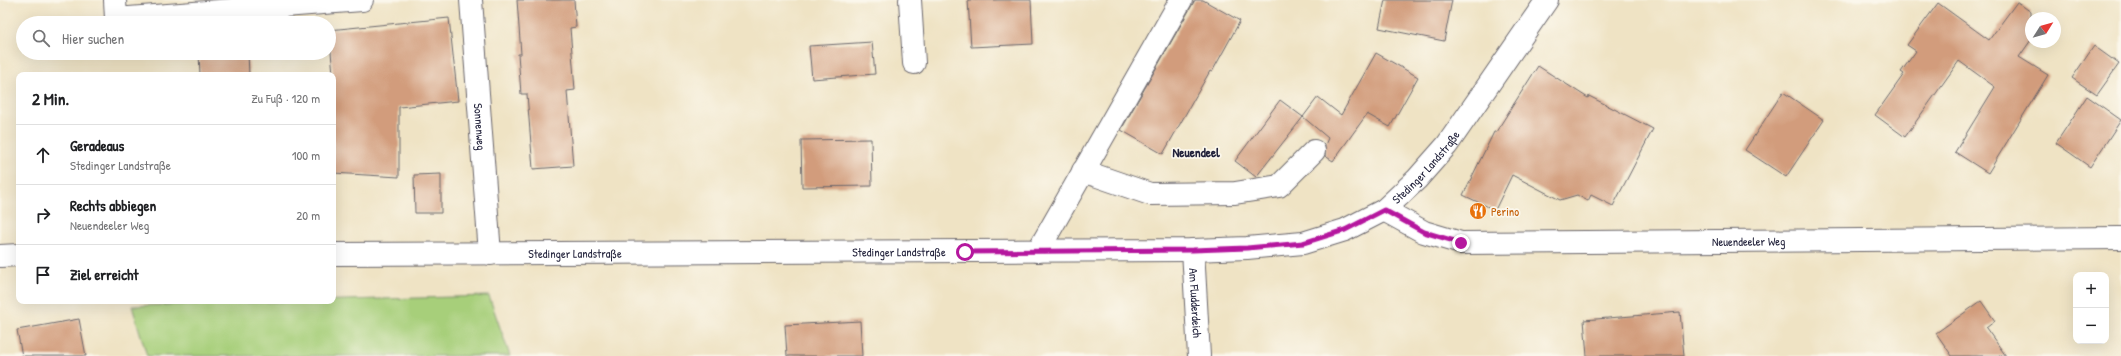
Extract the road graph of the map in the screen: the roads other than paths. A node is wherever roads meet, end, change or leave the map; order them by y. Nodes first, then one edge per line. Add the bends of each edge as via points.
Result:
1 (115, 0) edge
2 (362, 0) edge
3 (471, 0) edge
4 (910, 0) edge
5 (1181, 0) edge
6 (1547, 0) edge
7 (116, 16) edge
8 (155, 16) edge
9 (914, 63) dead end
10 (1314, 151) dead end
11 (1083, 171) junction
12 (1384, 210) junction
13 (2121, 238) edge
14 (1193, 250) junction
15 (1038, 251) junction
16 (336, 254) edge
17 (490, 254) junction
18 (16, 255) edge
19 (0, 256) edge
20 (1199, 356) edge

1 - 7 street
2 - 8 street
3 - 17 street, Sonnenweg
4 - 9 street
5 - 11 street
6 - 12 street, Stedinger Landstraße via 1447,145 1417,179
10 - 11 street via 1279,186 1235,193 1150,194
11 - 15 street
12 - 13 street, Neuendeeler Weg via 1424,232 1461,243
12 - 14 street, Stedinger Landstraße via 1345,230 1303,243
14 - 15 street, Stedinger Landstraße
14 - 20 street, Am Fludderdeich
15 - 17 street, Stedinger Landstraße
16 - 17 street, Stedinger Landstraße
18 - 19 street

